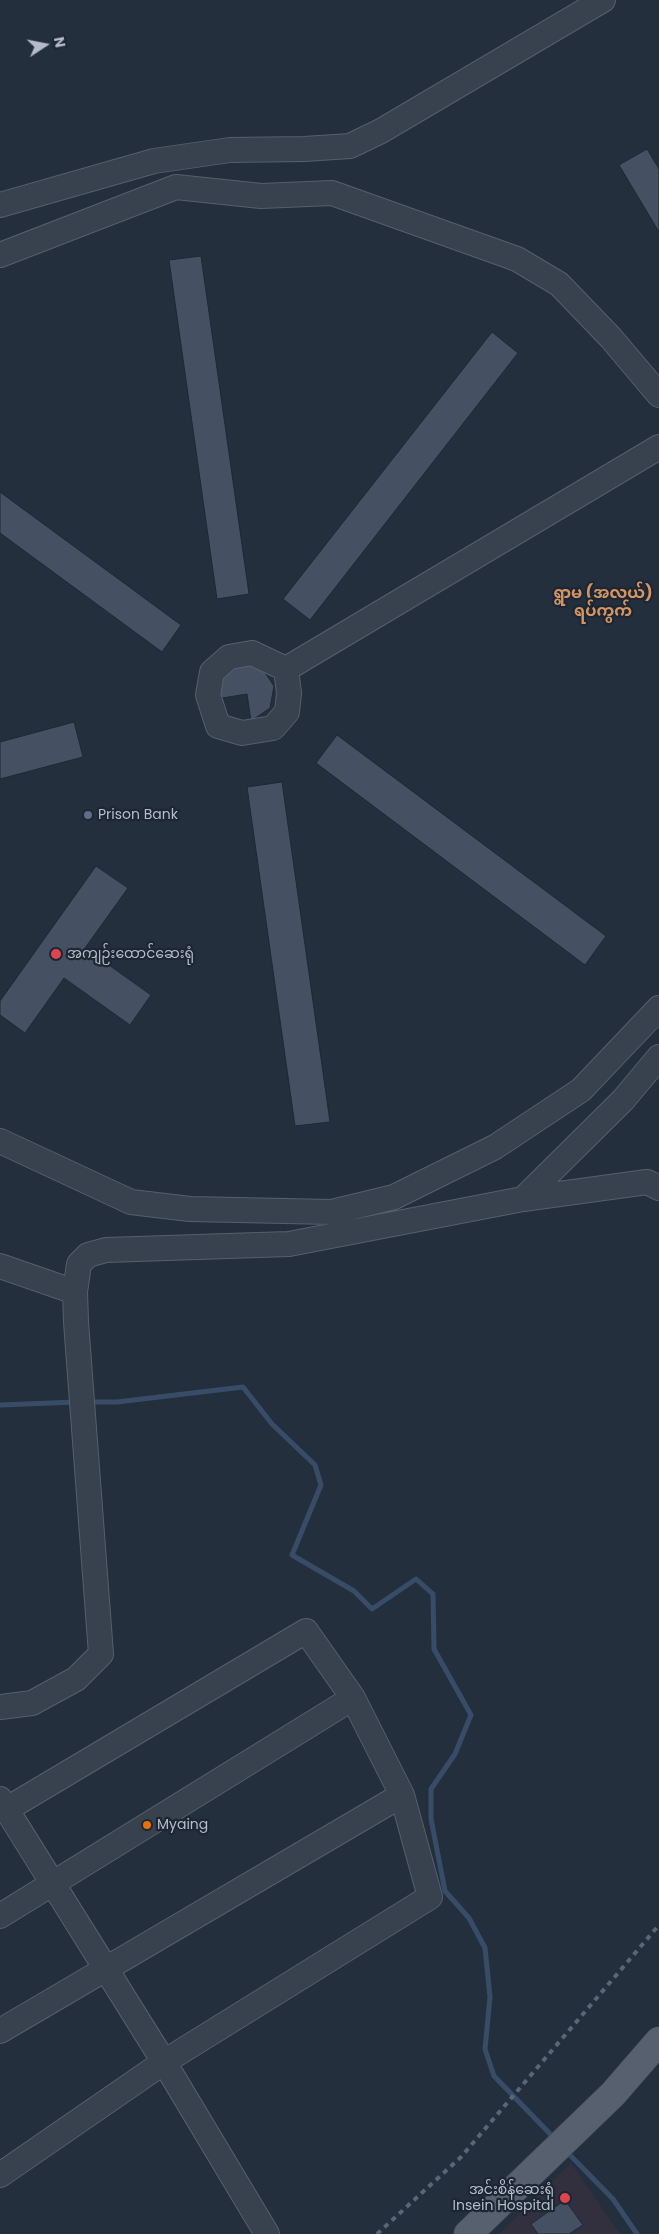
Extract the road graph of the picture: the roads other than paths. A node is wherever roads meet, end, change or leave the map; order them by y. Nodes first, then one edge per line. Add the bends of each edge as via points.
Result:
1 (603, 0) edge
2 (0, 205) edge
3 (0, 255) edge
4 (659, 395) edge
5 (659, 447) edge
6 (286, 669) dead end
7 (659, 1008) edge
8 (659, 1057) edge
9 (0, 1141) edge
10 (659, 1188) edge
11 (523, 1199) junction
12 (0, 1266) edge
13 (75, 1292) junction
14 (353, 1698) junction
15 (0, 1707) edge
16 (402, 1795) junction
17 (3, 1804) edge
18 (53, 1883) junction
19 (0, 1916) edge
20 (106, 1969) junction
21 (0, 2031) edge
22 (659, 2041) edge
23 (164, 2062) junction
24 (0, 2175) edge
25 (470, 2233) edge
26 (267, 2234) edge

1 - 2 street via 381,131 350,146 230,150 154,161
3 - 4 street via 176,187 261,196 332,192 517,258 559,284
5 - 6 street
7 - 9 street via 581,1090 495,1147 394,1197 332,1212 190,1209 131,1202
8 - 11 street via 622,1100
10 - 11 street via 647,1182
11 - 13 street via 289,1244 106,1250 88,1255 78,1264
12 - 13 street
13 - 15 street via 101,1654 76,1679 32,1703
14 - 16 street
14 - 17 street via 306,1631
14 - 18 street
16 - 20 street
16 - 23 street via 430,1897
17 - 18 street
18 - 19 street
18 - 20 street
20 - 21 street
20 - 23 street
22 - 25 main road via 613,2094
23 - 24 street
23 - 26 street

